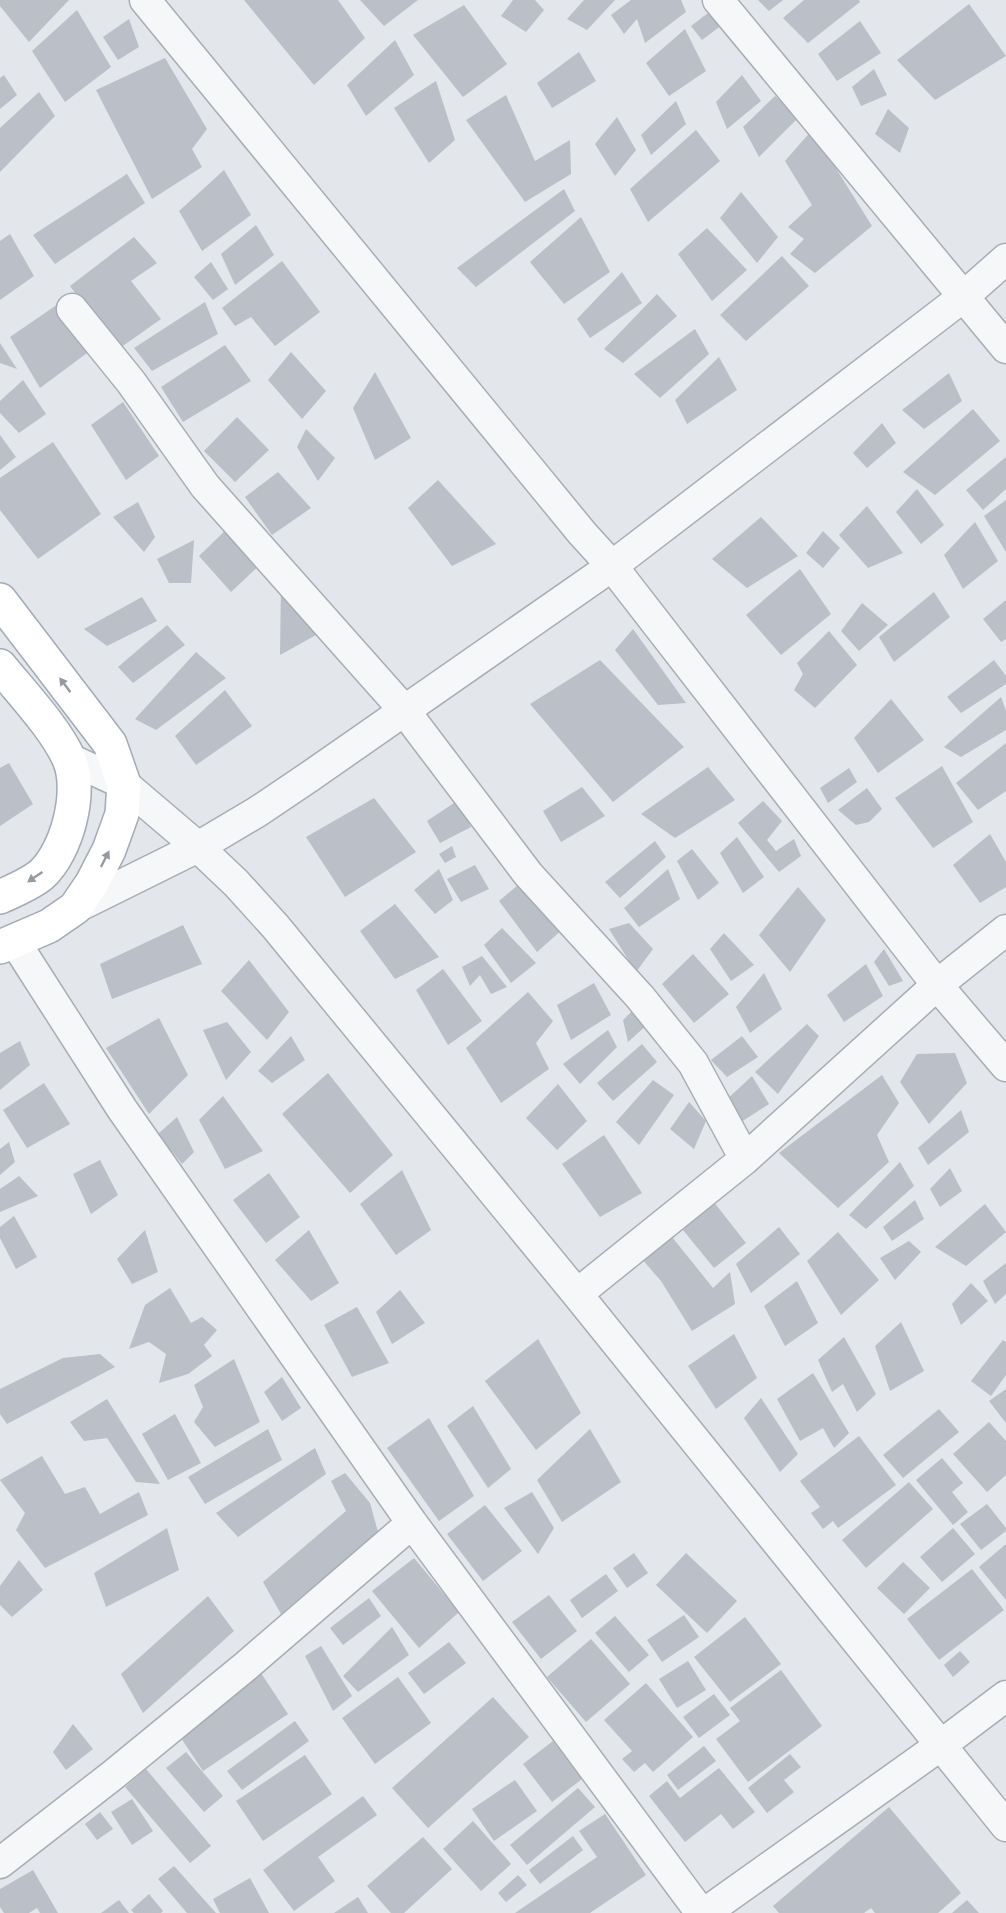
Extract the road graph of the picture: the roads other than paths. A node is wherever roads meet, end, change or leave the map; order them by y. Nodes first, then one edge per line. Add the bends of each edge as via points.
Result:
1 (145, 0) edge
2 (718, 0) edge
3 (1006, 259) edge
4 (963, 297) junction
5 (72, 309) dead end
6 (1006, 348) edge
7 (612, 566) junction
8 (0, 600) edge
9 (0, 666) edge
10 (404, 710) junction
11 (70, 759) junction
12 (124, 784) junction
13 (198, 847) junction
14 (0, 897) edge
15 (75, 908) junction
16 (1006, 930) edge
17 (8, 945) edge
18 (937, 985) junction
19 (1006, 1066) edge
20 (746, 1159) junction
21 (577, 1294) junction
22 (412, 1523) junction
23 (1006, 1696) edge
24 (941, 1745) junction
25 (1006, 1826) edge
26 (0, 1863) edge
27 (703, 1913) edge

1 - 7 street
2 - 4 street
3 - 4 street
4 - 6 street
4 - 7 street
5 - 10 street via 131,382 205,486
7 - 10 street
7 - 18 street
12 -> 8 main road via 110,744
9 - 11 main road
10 - 13 street via 257,812
10 - 20 street via 528,874 640,997 693,1063
11 - 12 street
11 -> 14 main road via 75,782 73,808 56,857 40,875
12 - 13 street
15 -> 12 main road via 110,850 122,814
13 - 15 street
13 - 21 street via 275,926
15 - 17 main road via 49,926
16 - 18 street
17 - 22 street
18 - 19 street
18 - 20 street
20 - 21 street
21 - 24 street
22 - 26 street via 246,1666
22 - 27 street
23 - 24 street
24 - 25 street
24 - 27 street

